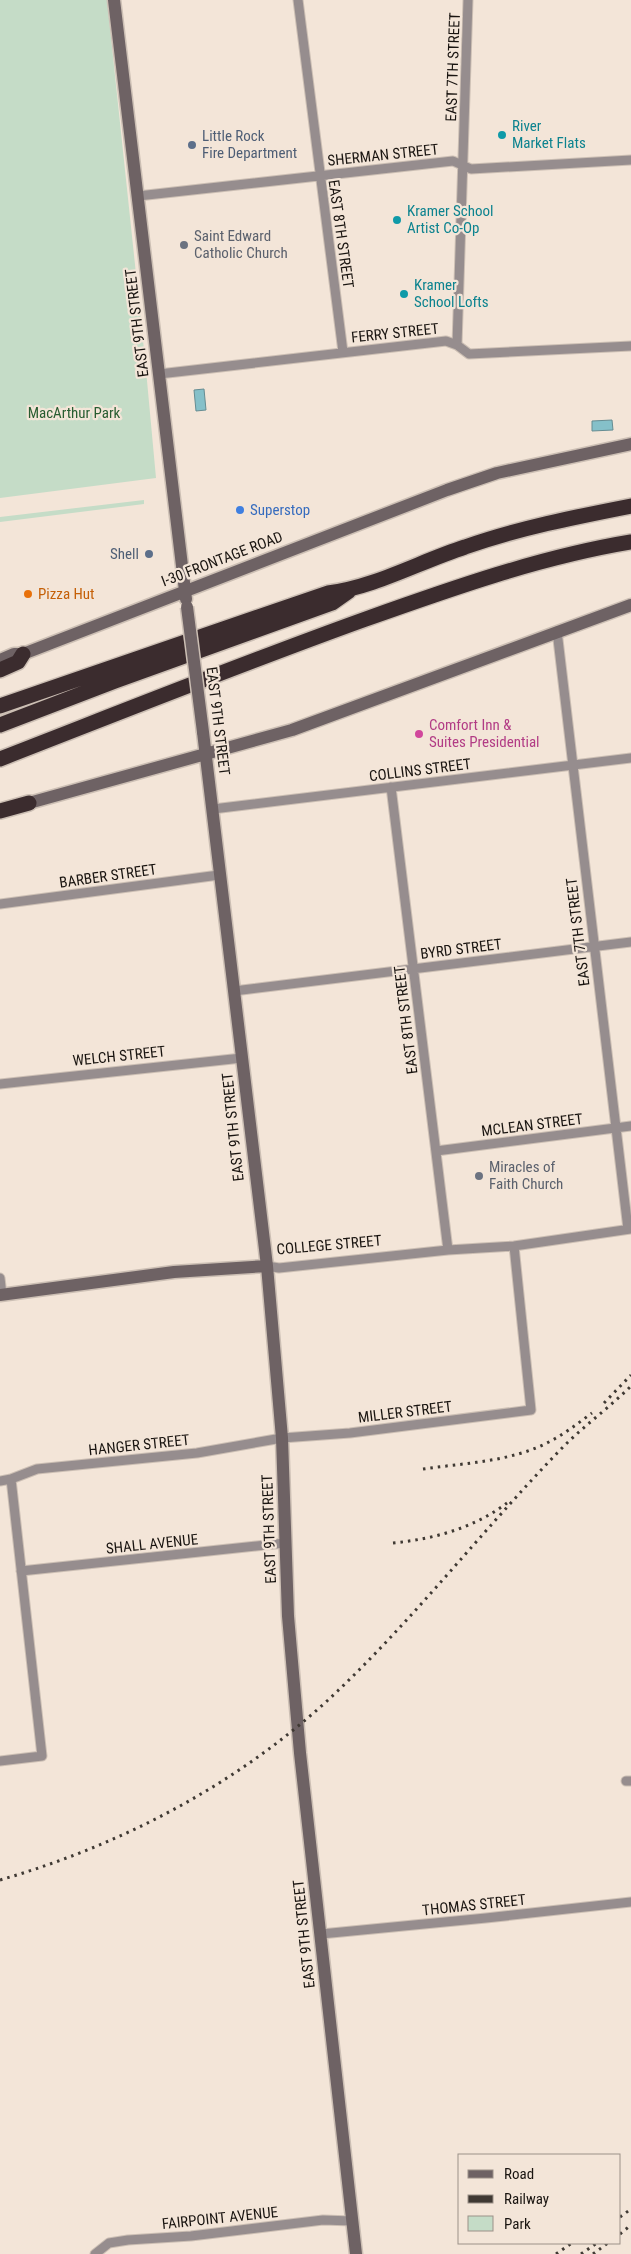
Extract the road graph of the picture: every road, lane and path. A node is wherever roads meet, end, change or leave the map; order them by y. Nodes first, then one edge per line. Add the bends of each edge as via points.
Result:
1 (114, 0) edge
2 (298, 0) edge
3 (468, 0) edge
4 (631, 160) edge
5 (463, 166) junction
6 (319, 176) junction
7 (138, 196) junction
8 (457, 345) junction
9 (631, 346) edge
10 (343, 352) junction
11 (159, 374) junction
12 (631, 444) edge
13 (631, 506) edge
14 (631, 542) edge
15 (350, 590) junction
16 (185, 591) junction
17 (631, 605) edge
18 (557, 631) junction
19 (23, 654) junction
20 (0, 660) edge
21 (0, 670) edge
22 (0, 706) edge
23 (0, 725) edge
24 (206, 755) junction
25 (631, 758) edge
26 (0, 759) edge
27 (572, 765) junction
28 (391, 787) junction
29 (29, 803) joint
30 (213, 809) junction
31 (0, 811) edge
32 (219, 875) junction
33 (0, 904) edge
34 (631, 942) edge
35 (593, 947) junction
36 (414, 969) junction
37 (234, 991) junction
38 (242, 1058) junction
39 (0, 1084) edge
40 (631, 1126) edge
41 (615, 1129) junction
42 (436, 1151) junction
43 (629, 1229) edge
44 (514, 1246) junction
45 (448, 1250) junction
46 (267, 1266) junction
47 (0, 1278) edge
48 (1, 1295) edge
49 (282, 1438) junction
50 (11, 1479) junction
51 (0, 1481) edge
52 (285, 1543) junction
53 (21, 1571) junction
54 (0, 1761) edge
55 (631, 1902) edge
56 (321, 1934) junction
57 (352, 2221) junction
58 (95, 2254) edge
59 (356, 2254) edge

1 - 7 main road, EAST 9TH STREET
2 - 6 street, EAST 8TH STREET
3 - 5 street, EAST 7TH STREET
4 - 5 street, SHERMAN STREET via 471,169
5 - 6 street, SHERMAN STREET via 454,161
5 - 8 street, EAST 7TH STREET
6 - 7 street, SHERMAN STREET
6 - 10 street, EAST 8TH STREET
7 - 11 main road, EAST 9TH STREET
8 - 9 street, FERRY STREET via 468,354
8 - 10 street, FERRY STREET via 446,341
10 - 11 street, FERRY STREET
11 - 16 main road, EAST 9TH STREET
12 - 16 main road, I-30 FRONTAGE ROAD via 497,473
13 - 15 highway via 540,525 465,547
14 - 26 highway via 564,556 396,608
15 - 22 highway via 328,592
15 - 23 highway via 332,603 115,680
16 - 19 main road, I-30 FRONTAGE ROAD
16 - 24 main road, EAST 9TH STREET, bridge
17 - 18 main road
18 - 24 main road via 292,730
18 - 27 street, EAST 7TH STREET
19 - 20 main road, I-30 FRONTAGE ROAD
19 - 21 highway via 18,662
24 - 29 main road
24 - 30 main road, EAST 9TH STREET
25 - 27 street, COLLINS STREET
27 - 28 street, COLLINS STREET
27 - 35 street, EAST 7TH STREET
28 - 30 street, COLLINS STREET
28 - 36 street, EAST 8TH STREET
29 - 31 highway
30 - 32 main road, EAST 9TH STREET
32 - 33 street, BARBER STREET
32 - 37 main road, EAST 9TH STREET
34 - 35 street, BYRD STREET
35 - 36 street, BYRD STREET
35 - 41 street, EAST 7TH STREET
36 - 37 street, BYRD STREET
36 - 42 street, EAST 8TH STREET
37 - 38 main road, EAST 9TH STREET
38 - 39 street, WELCH STREET
38 - 46 main road, EAST 9TH STREET
40 - 41 street, MCLEAN STREET
41 - 42 street, MCLEAN STREET
41 - 43 street, EAST 7TH STREET
42 - 45 street, EAST 8TH STREET
43 - 44 street, COLLEGE STREET
44 - 45 street, COLLEGE STREET
44 - 49 street, MILLER STREET via 531,1410 350,1433
45 - 46 street, COLLEGE STREET via 278,1268
46 - 48 main road, COLLEGE STREET via 174,1272
46 - 49 main road, EAST 9TH STREET
47 - 48 street
49 - 50 street, HANGER STREET via 197,1453 37,1469
49 - 52 main road, EAST 9TH STREET
50 - 51 street, HANGER STREET
50 - 53 street
52 - 53 street, SHALL AVENUE
52 - 56 main road, EAST 9TH STREET via 288,1616
53 - 54 street via 42,1756
55 - 56 street, THOMAS STREET
56 - 57 main road, EAST 9TH STREET
57 - 58 street, FAIRPOINT AVENUE via 323,2220 192,2236 128,2240 109,2244
57 - 59 main road, EAST 9TH STREET

